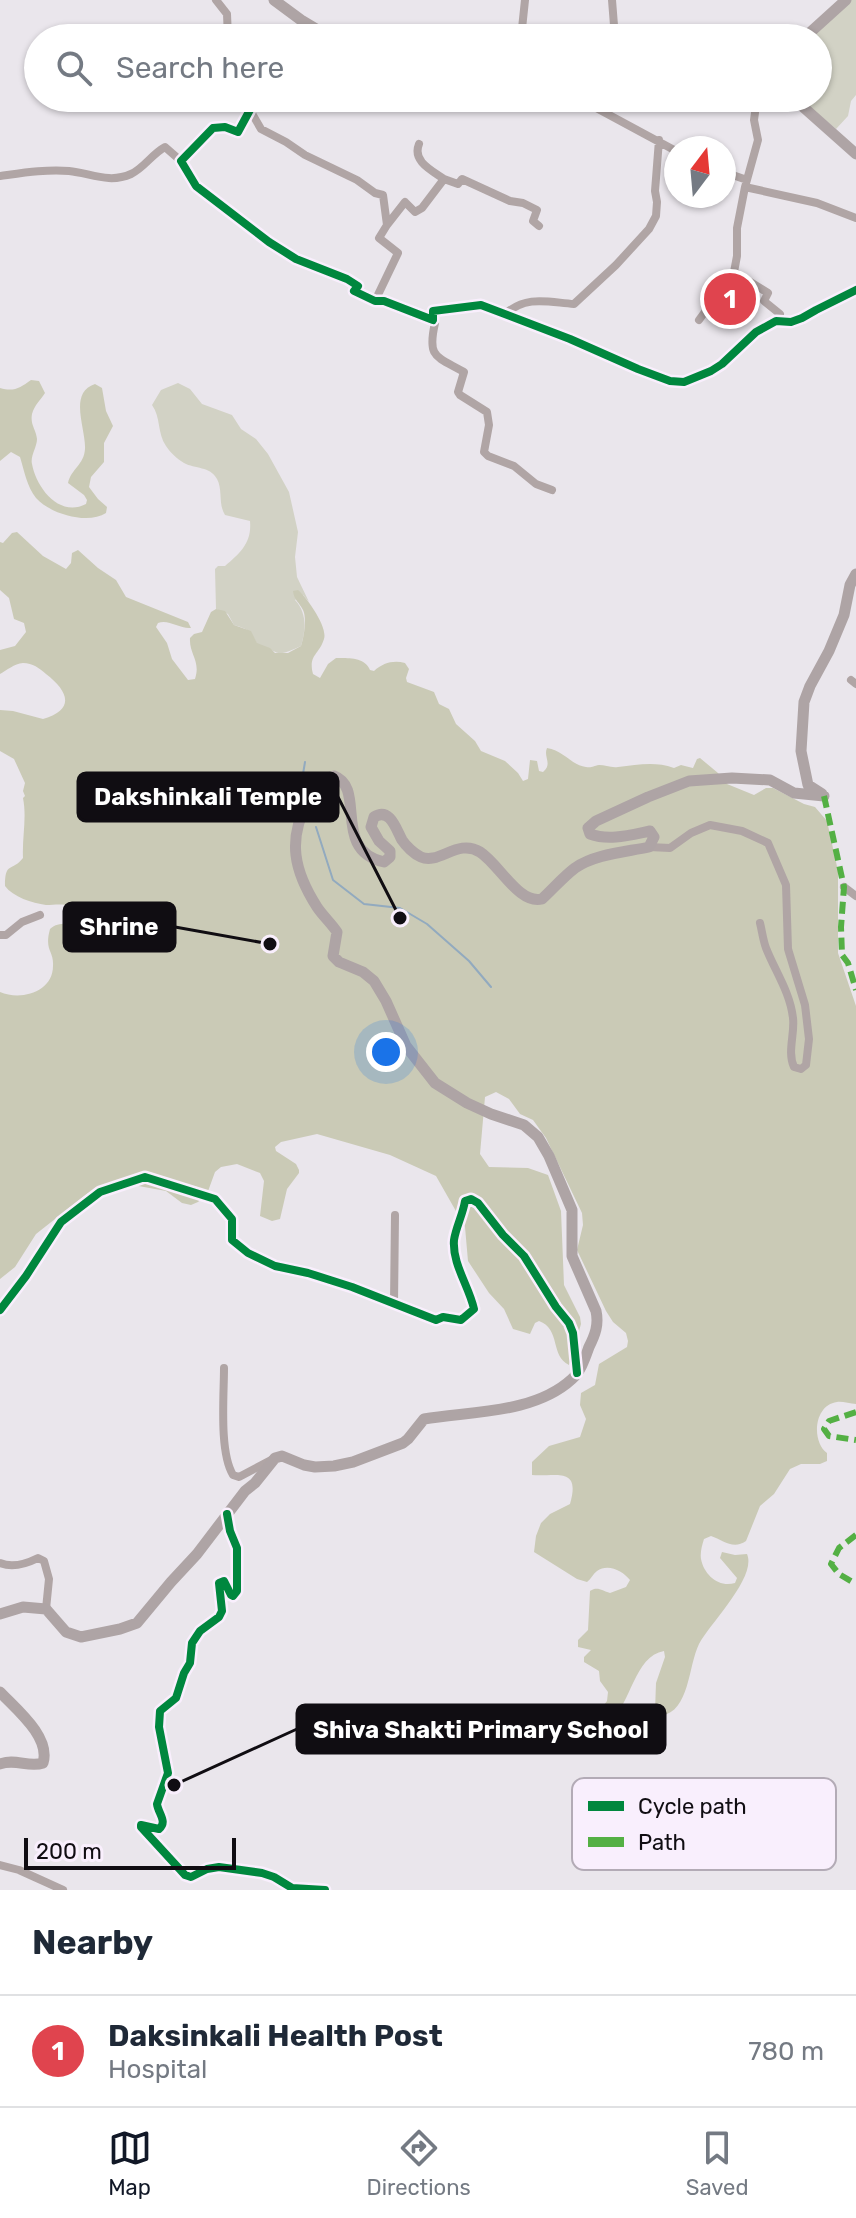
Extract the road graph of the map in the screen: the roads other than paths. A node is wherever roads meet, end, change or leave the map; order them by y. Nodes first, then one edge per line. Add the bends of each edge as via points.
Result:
1 (216, 0) edge
2 (274, 0) edge
3 (525, 0) edge
4 (612, 0) edge
5 (846, 0) edge
6 (227, 24) edge
7 (308, 24) edge
8 (522, 24) edge
9 (614, 24) edge
10 (819, 24) edge
11 (249, 112) edge
12 (251, 112) edge
13 (605, 112) edge
14 (755, 112) edge
15 (809, 112) edge
16 (659, 140) junction
17 (664, 143) edge
18 (419, 144) dead end
19 (856, 154) edge
20 (181, 161) junction
21 (0, 176) edge
22 (736, 178) edge
23 (444, 179) junction
24 (746, 183) junction
25 (856, 218) edge
26 (387, 225) junction
27 (539, 226) dead end
28 (734, 272) junction
29 (856, 290) edge
30 (375, 301) junction
31 (505, 314) junction
32 (433, 320) junction
33 (699, 320) dead end
34 (776, 321) junction
35 (552, 490) dead end
36 (856, 574) edge
37 (649, 847) junction
38 (844, 887) dead end
39 (856, 896) edge
40 (40, 915) dead end
41 (760, 923) dead end
42 (0, 935) edge
43 (395, 1215) dead end
44 (394, 1304) junction
45 (0, 1310) edge
46 (224, 1368) dead end
47 (577, 1373) junction
48 (275, 1458) junction
49 (227, 1514) junction
50 (0, 1563) edge
51 (46, 1609) junction
52 (0, 1614) edge
53 (0, 1692) edge
54 (0, 1764) edge
55 (0, 1865) edge
56 (63, 1890) edge
57 (325, 1890) edge

1 - 6 street
2 - 7 main road
3 - 8 street
4 - 9 street
5 - 10 main road
11 - 20 street via 238,132 213,128
12 - 26 street via 261,129 383,195
13 - 16 street
14 - 24 street via 758,140
15 - 19 main road
16 - 17 street
16 - 31 street via 656,216 649,229 574,304 534,300
18 - 23 street via 418,158
20 - 21 street via 165,147 120,177 70,171
20 - 30 street via 196,186 269,242 347,279 358,286 354,291
22 - 24 street
23 - 26 street via 422,208 415,212 405,202
23 - 27 street via 458,184 462,179 523,203 537,210 533,221
24 - 25 street
24 - 28 street
26 - 30 street via 379,238 398,253
28 - 33 street
28 - 34 street via 768,293 764,301 780,314
29 - 34 street via 802,318
30 - 32 street
31 - 32 street via 481,305 433,311
31 - 34 street via 638,369 684,382 722,364
32 - 35 street via 435,355 464,372 458,392 487,412 484,452
36 - 37 main road via 844,615 804,702 801,751 808,785 824,796 794,793 770,780 689,781 609,815 588,830 598,836 650,831 654,837
37 - 41 street via 670,848 710,825 768,843 786,885 788,949 805,1005 809,1039 801,1069 792,1063 793,1016
37 - 47 main road via 582,864 542,899 533,900 473,848 421,857 384,815 374,817 371,827 390,857 384,862 371,858 354,836 347,786 334,776 310,796 295,834 295,855 307,888 337,932 333,956 374,981 406,1046 426,1073 467,1103 524,1125 545,1147 572,1210 572,1256 597,1317 596,1332
38 - 39 street
40 - 42 street
43 - 44 street
44 - 45 street via 248,1253 232,1240 232,1219 215,1199 145,1177 100,1192 61,1222
44 - 47 street via 436,1320 461,1320 474,1309 455,1259 454,1239 465,1201 471,1199 524,1256 569,1323
46 - 48 street via 230,1470 239,1477
47 - 48 main road via 555,1391 518,1405 424,1419 403,1443 353,1462 315,1467
48 - 49 main road
49 - 51 main road via 137,1623 81,1637 66,1632
49 - 57 street via 237,1548 237,1591 233,1596 224,1581 219,1583 222,1611 192,1643 176,1698 160,1711 168,1773 157,1804 164,1821 159,1829 141,1827 188,1876 219,1867 262,1873 292,1888
50 - 51 street via 44,1561 49,1579
51 - 52 main road via 23,1607
53 - 54 main road via 38,1736 45,1756 38,1765
55 - 56 street

